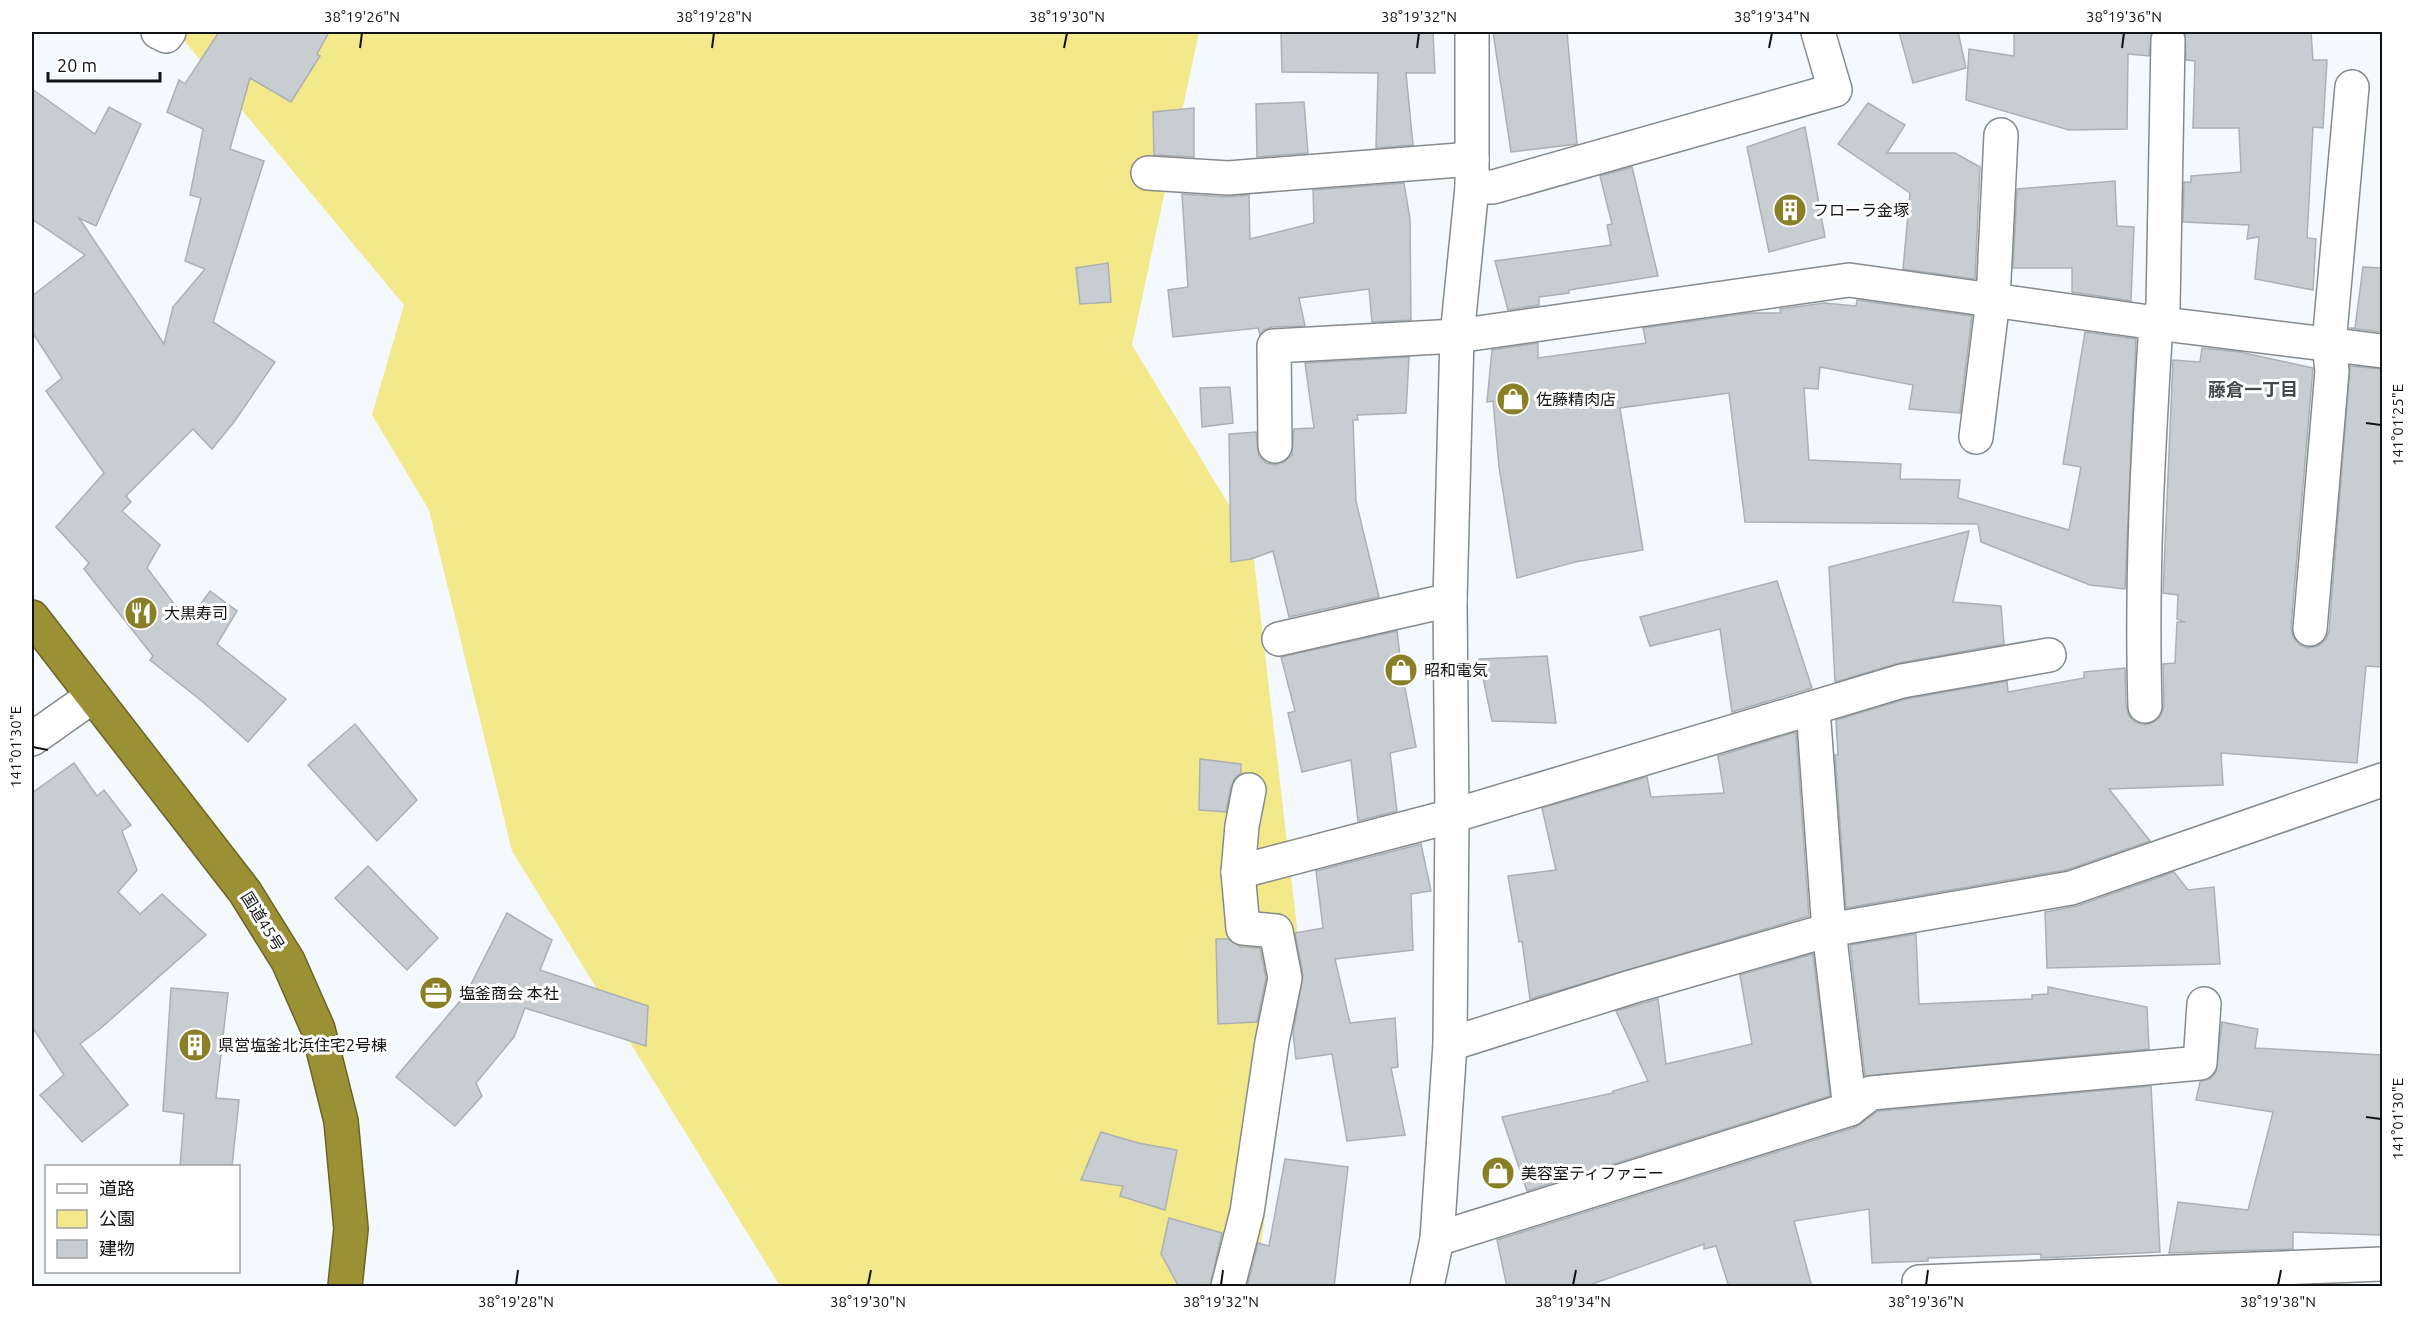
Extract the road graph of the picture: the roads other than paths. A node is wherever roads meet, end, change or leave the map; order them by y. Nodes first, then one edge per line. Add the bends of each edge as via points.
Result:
1 (158, 32) edge
2 (169, 32) edge
3 (1472, 32) edge
4 (1818, 32) edge
5 (2168, 40) dead end
6 (2352, 87) dead end
7 (2001, 135) dead end
8 (1148, 173) dead end
9 (1472, 173) junction
10 (1993, 300) junction
11 (2156, 323) junction
12 (1456, 336) junction
13 (2329, 344) junction
14 (2382, 351) edge
15 (1976, 437) dead end
16 (1275, 446) dead end
17 (1450, 600) junction
18 (32, 617) edge
19 (2310, 629) dead end
20 (1279, 639) dead end
21 (2049, 655) dead end
22 (93, 696) junction
23 (2145, 705) dead end
24 (1813, 708) junction
25 (32, 739) edge
26 (2382, 780) edge
27 (1250, 790) dead end
28 (1452, 816) junction
29 (1238, 872) junction
30 (1829, 930) junction
31 (2204, 1004) dead end
32 (1450, 1044) junction
33 (1850, 1109) junction
34 (1437, 1239) junction
35 (2382, 1264) edge
36 (345, 1287) edge
37 (1228, 1287) edge
38 (1427, 1287) edge
39 (1919, 1287) edge

1 - 2 street via 166,36
3 - 9 street
4 - 9 street via 1835,90 1493,187
5 - 11 street via 2163,307
6 - 13 street
7 - 10 street
8 - 9 street via 1228,178
9 - 12 street
10 - 11 street
10 - 12 street via 1849,280
10 - 15 street
11 - 13 street
11 - 23 street via 2146,482
12 - 16 street via 1274,346
12 - 17 street
13 - 14 street
13 - 19 street via 2332,371
17 - 20 street
17 - 28 street
18 - 22 highway, 国道45号
21 - 24 street via 1902,681
22 - 25 street
22 - 36 highway, 国道45号 via 245,892 288,961 318,1029 341,1121 351,1228
24 - 28 street
24 - 30 street
26 - 30 street via 2071,888
27 - 29 street
28 - 29 street
28 - 32 street
29 - 37 street via 1244,928 1276,931 1285,978 1247,1212
30 - 32 street
30 - 33 street
31 - 33 street via 2200,1063 1872,1093
32 - 34 street
33 - 34 street
34 - 38 street
35 - 39 street via 1919,1282

